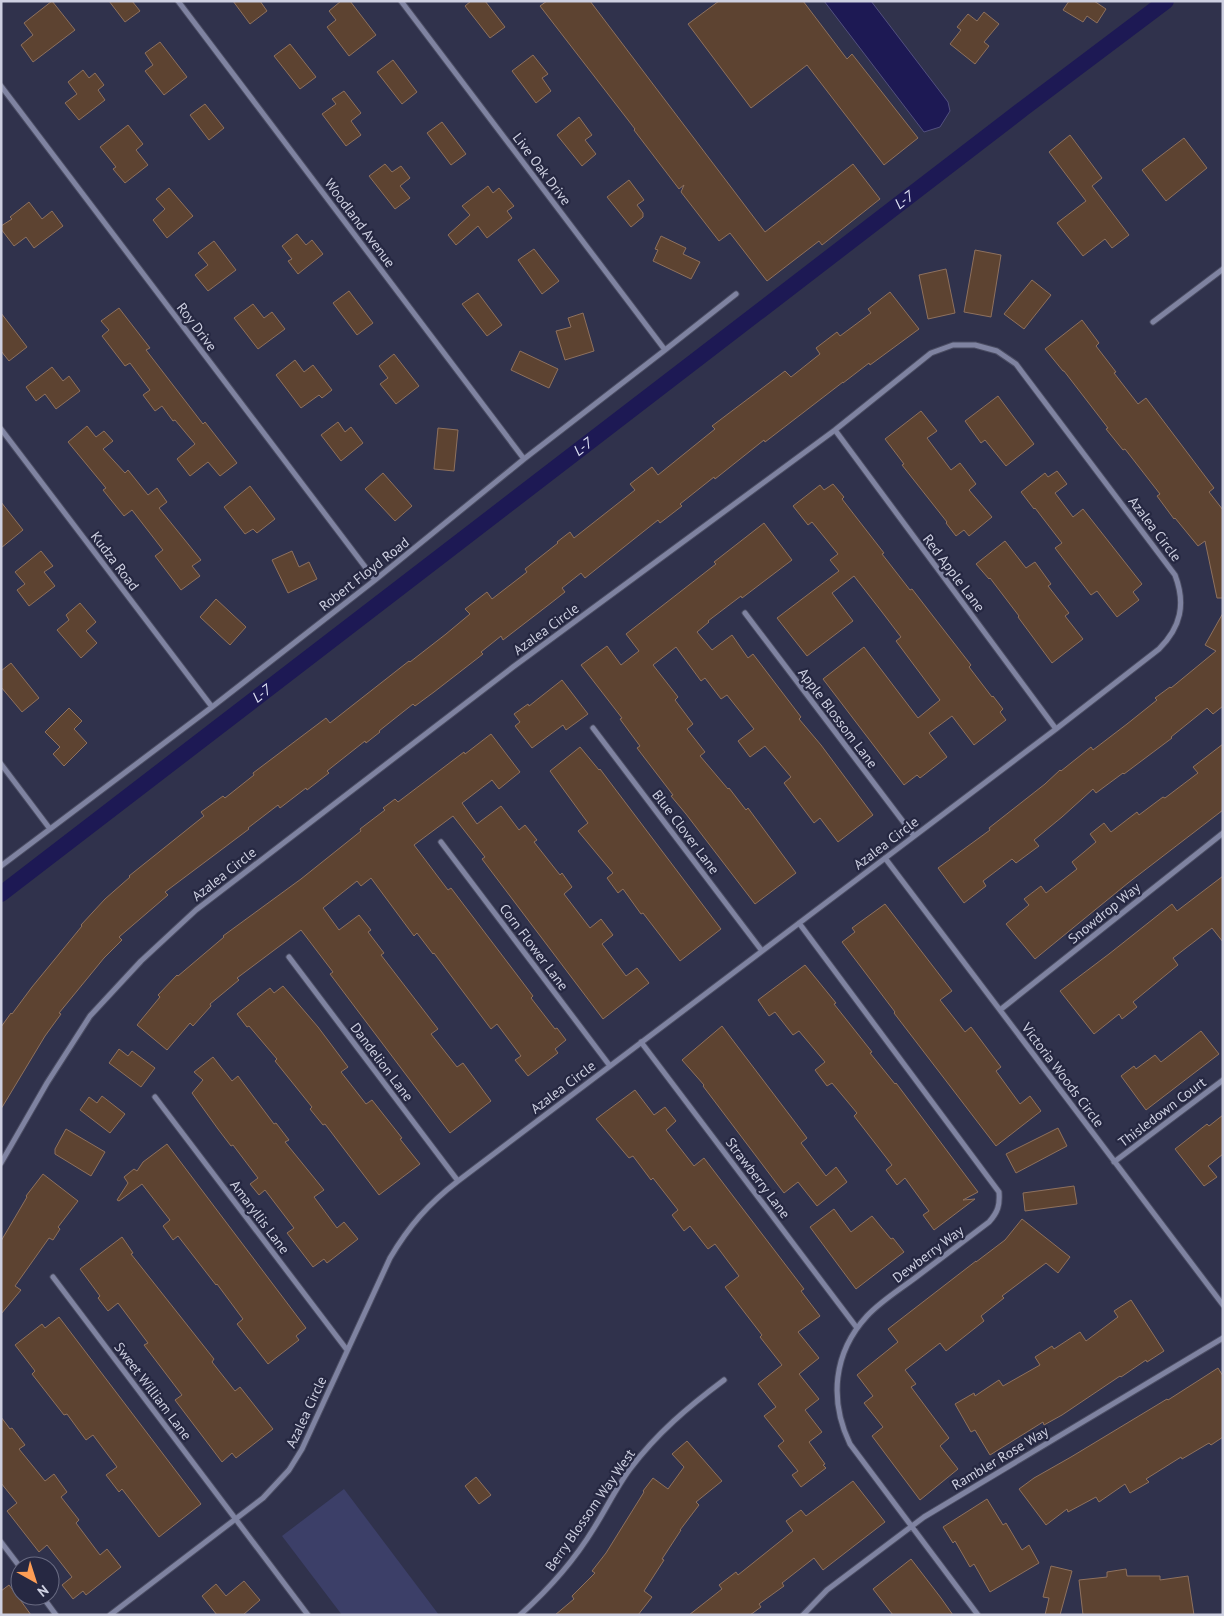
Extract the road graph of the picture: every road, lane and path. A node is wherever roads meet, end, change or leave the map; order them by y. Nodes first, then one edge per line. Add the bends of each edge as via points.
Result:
1 (178, 1) edge
2 (401, 1) edge
3 (1, 86) edge
4 (1223, 269) edge
5 (736, 294) dead end
6 (1153, 322) dead end
7 (665, 350) junction
8 (1, 429) edge
9 (835, 430) junction
10 (524, 459) junction
11 (375, 580) junction
12 (745, 613) dead end
13 (212, 707) junction
14 (593, 728) dead end
15 (1056, 729) junction
16 (1, 764) edge
17 (50, 829) junction
18 (1223, 832) edge
19 (914, 836) junction
20 (441, 842) dead end
21 (885, 858) junction
22 (1, 866) edge
23 (799, 923) junction
24 (762, 951) junction
25 (289, 957) dead end
26 (1000, 1010) junction
27 (641, 1042) junction
28 (610, 1066) junction
29 (1223, 1080) edge
30 (156, 1097) dead end
31 (1114, 1162) junction
32 (1, 1163) edge
33 (458, 1181) junction
34 (53, 1277) dead end
35 (1223, 1305) edge
36 (857, 1328) junction
37 (1223, 1338) edge
38 (347, 1350) junction
39 (724, 1380) dead end
40 (236, 1519) junction
41 (911, 1526) junction
42 (1, 1542) edge
43 (12, 1556) edge
44 (110, 1615) edge
45 (308, 1615) edge
46 (520, 1615) edge
47 (803, 1615) edge
48 (978, 1615) edge

1 - 10 street, Woodland Avenue
2 - 7 street, Live Oak Drive
3 - 11 street, Roy Drive
4 - 6 street
5 - 7 street, Robert Floyd Road
7 - 10 street, Robert Floyd Road
8 - 13 street, Kudza Road
9 - 15 street, Red Apple Lane
9 - 15 street, Azalea Circle via 931,353 964,344 997,351 1016,364 1175,575 1181,594 1180,610 1177,624 1166,642
9 - 32 street, Azalea Circle via 513,667 196,910 90,1016
10 - 11 street, Robert Floyd Road
11 - 13 street, Robert Floyd Road
12 - 19 street, Apple Blossom Lane
13 - 17 street, Robert Floyd Road
14 - 24 street, Blue Clover Lane
15 - 19 street, Azalea Circle
16 - 17 street
17 - 22 street, Robert Floyd Road
18 - 26 street, Snowdrop Way
19 - 21 street, Azalea Circle
20 - 28 street, Corn Flower Lane
21 - 23 street, Azalea Circle
21 - 26 street, Victoria Woods Circle
23 - 24 street, Azalea Circle
23 - 36 street, Dewberry Way via 999,1192 997,1214 989,1222 877,1307
24 - 27 street, Azalea Circle
25 - 33 street, Dandelion Lane
26 - 31 street, Victoria Woods Circle
27 - 28 street, Azalea Circle
27 - 36 street, Strawberry Lane
28 - 33 street, Azalea Circle
29 - 31 street, Thisledown Court
30 - 38 street, Amaryllis Lane
31 - 35 street, Victoria Woods Circle
33 - 38 street, Azalea Circle via 423,1211 405,1234 390,1258
34 - 40 street, Sweet William Lane
36 - 41 street, Dewberry Way via 838,1372 837,1397 841,1421 857,1454
37 - 41 street, Rambler Rose Way
38 - 40 street, Azalea Circle via 302,1449 272,1490
39 - 46 street, Berry Blossom Way West via 684,1410 655,1438 630,1470 580,1549
40 - 44 street, Azalea Circle
40 - 45 street
41 - 47 street, Rambler Rose Way via 827,1590
41 - 48 street, Dewberry Way
42 - 43 street

